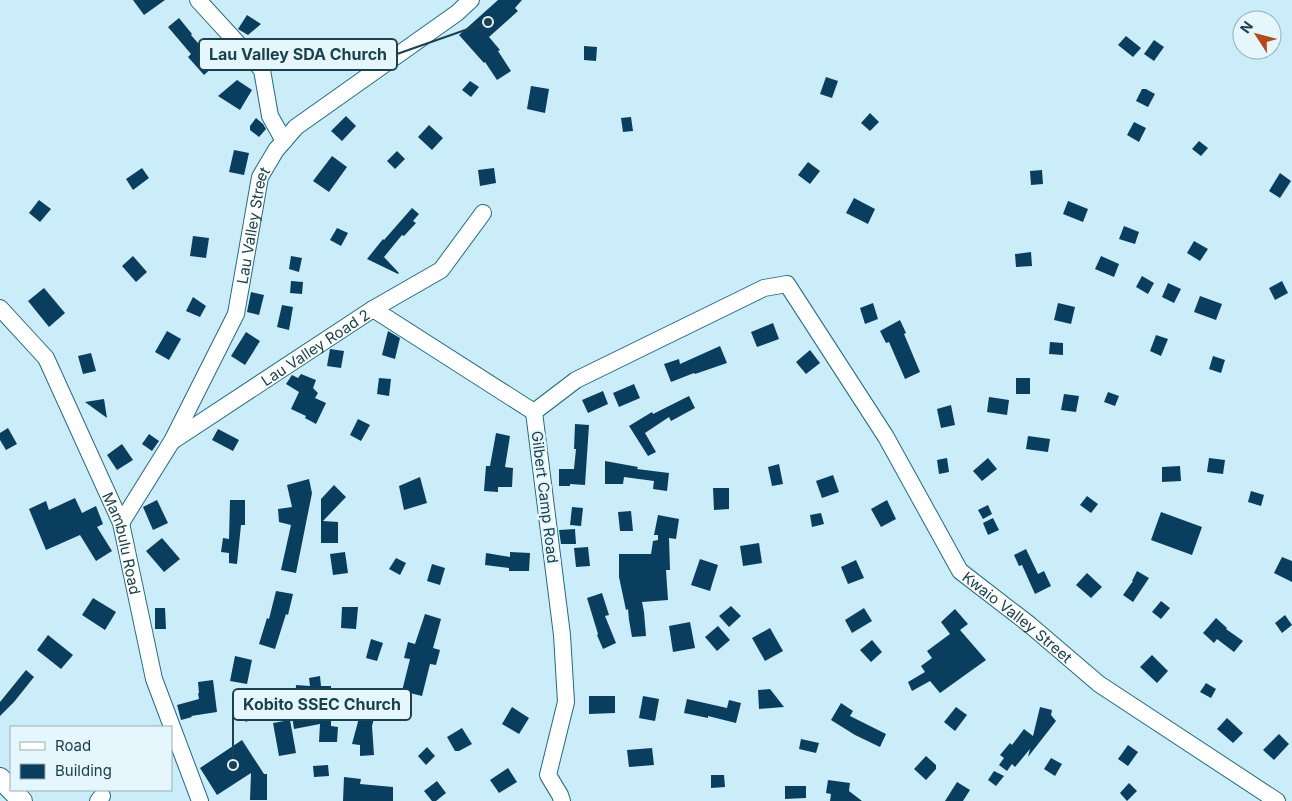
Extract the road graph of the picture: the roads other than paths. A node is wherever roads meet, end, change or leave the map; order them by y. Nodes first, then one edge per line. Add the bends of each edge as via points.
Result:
1 (198, 0) edge
2 (471, 0) edge
3 (454, 6) edge
4 (284, 141) junction
5 (483, 213) dead end
6 (787, 284) joint
7 (0, 308) edge
8 (373, 308) junction
9 (534, 412) junction
10 (172, 441) junction
11 (121, 523) junction
12 (172, 726) edge
13 (172, 727) edge
14 (0, 778) edge
15 (10, 788) edge
16 (12, 791) edge
17 (22, 801) edge
18 (200, 801) edge
19 (562, 801) edge
20 (1277, 801) edge

1 - 4 street via 262,70 270,116
2 - 3 street, Lau Valley Street
3 - 4 street, Lau Valley Street via 296,127
4 - 10 street, Lau Valley Street via 260,177 236,314
5 - 8 street via 441,270
6 - 9 street, Gilbert Camp Road via 764,288 576,380
6 - 20 street, Kwaio Valley Street via 886,437 960,571 1099,684
7 - 11 street, Mambulu Road via 46,358
8 - 9 street, Lau Valley Road 2
8 - 10 street, Lau Valley Road 2
9 - 19 street, Gilbert Camp Road via 562,635 566,702 548,775
10 - 11 street, Lau Valley Street
11 - 12 street, Mambulu Road via 154,679
13 - 18 street, Mambulu Road
14 - 15 street
16 - 17 street

